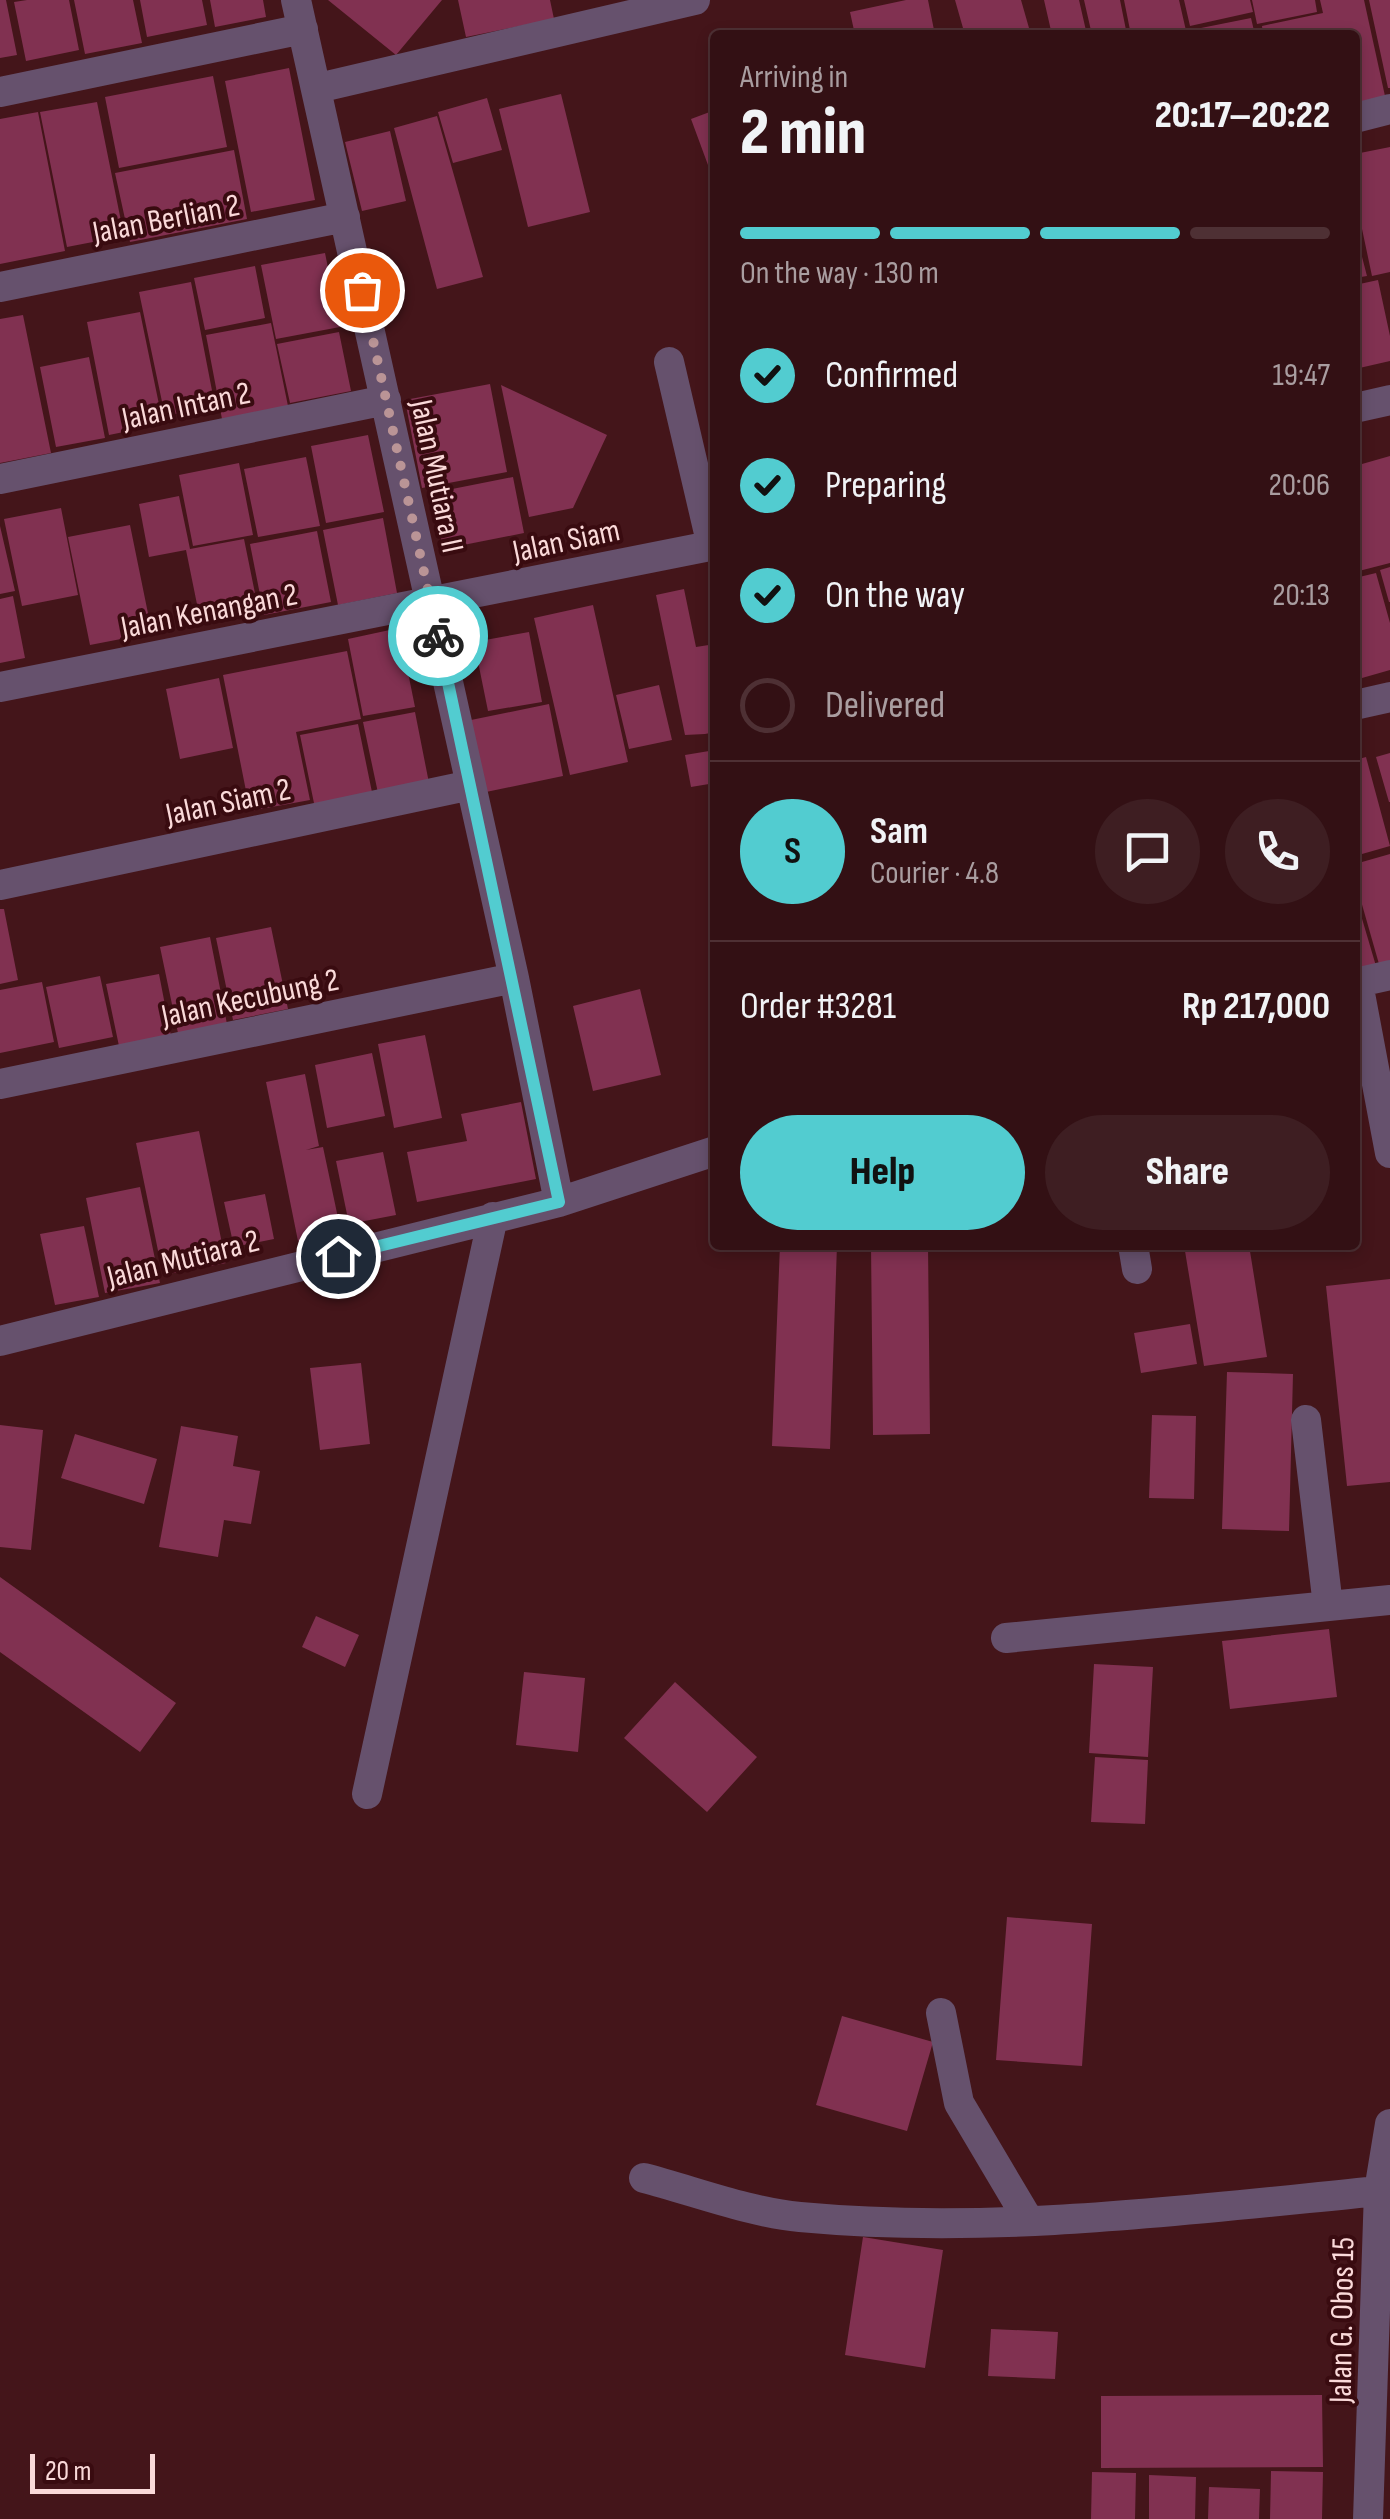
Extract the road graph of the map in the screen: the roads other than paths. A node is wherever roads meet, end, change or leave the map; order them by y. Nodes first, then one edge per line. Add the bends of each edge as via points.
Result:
1 (695, 0) edge
2 (300, 14) edge
3 (318, 88) junction
4 (0, 92) edge
5 (1390, 110) edge
6 (1360, 117) edge
7 (345, 217) junction
8 (0, 287) edge
9 (669, 362) dead end
10 (386, 400) junction
11 (1390, 400) edge
12 (1360, 407) edge
13 (0, 479) edge
14 (710, 533) edge
15 (710, 546) edge
16 (430, 603) junction
17 (0, 686) edge
18 (1390, 697) edge
19 (1360, 705) edge
20 (471, 785) junction
21 (0, 886) edge
22 (1390, 975) edge
23 (514, 978) junction
24 (1360, 982) edge
25 (1360, 1003) edge
26 (0, 1084) edge
27 (710, 1152) edge
28 (1390, 1154) edge
29 (559, 1202) junction
30 (493, 1216) junction
31 (0, 1341) edge
32 (1306, 1420) dead end
33 (1390, 1600) edge
34 (1328, 1606) junction
35 (1006, 1638) dead end
36 (366, 1794) dead end
37 (941, 2013) dead end
38 (1390, 2124) edge
39 (644, 2178) dead end
40 (1379, 2191) junction
41 (1029, 2222) junction
42 (1381, 2461) edge
43 (1368, 2519) edge

1 - 3 street
2 - 3 street, Jalan Mutiara II
2 - 4 street
3 - 7 street, Jalan Mutiara II
5 - 6 street
7 - 8 street, Jalan Berlian 2
7 - 10 street, Jalan Mutiara II
9 - 14 street
10 - 13 street, Jalan Intan 2
10 - 16 street, Jalan Mutiara II
11 - 12 street
15 - 16 street, Jalan Siam
16 - 17 street, Jalan Kenangan 2
16 - 20 street, Jalan Mutiara II
18 - 19 street
20 - 21 street, Jalan Siam 2
20 - 23 street, Jalan Mutiara II
22 - 24 street
23 - 26 street, Jalan Kecubung 2
23 - 29 street, Jalan Mutiara II
25 - 28 street
27 - 29 street, Jalan Mutiara 2
29 - 30 street, Jalan Mutiara 2
30 - 31 street, Jalan Mutiara 2
30 - 36 street
32 - 34 street
33 - 34 street
34 - 35 street
37 - 41 street via 958,2104
38 - 40 street, Jalan G. Obos 15
39 - 41 street via 795,2216
40 - 41 street
40 - 42 street, Jalan G. Obos 15
42 - 43 street, Jalan G. Obos 15

